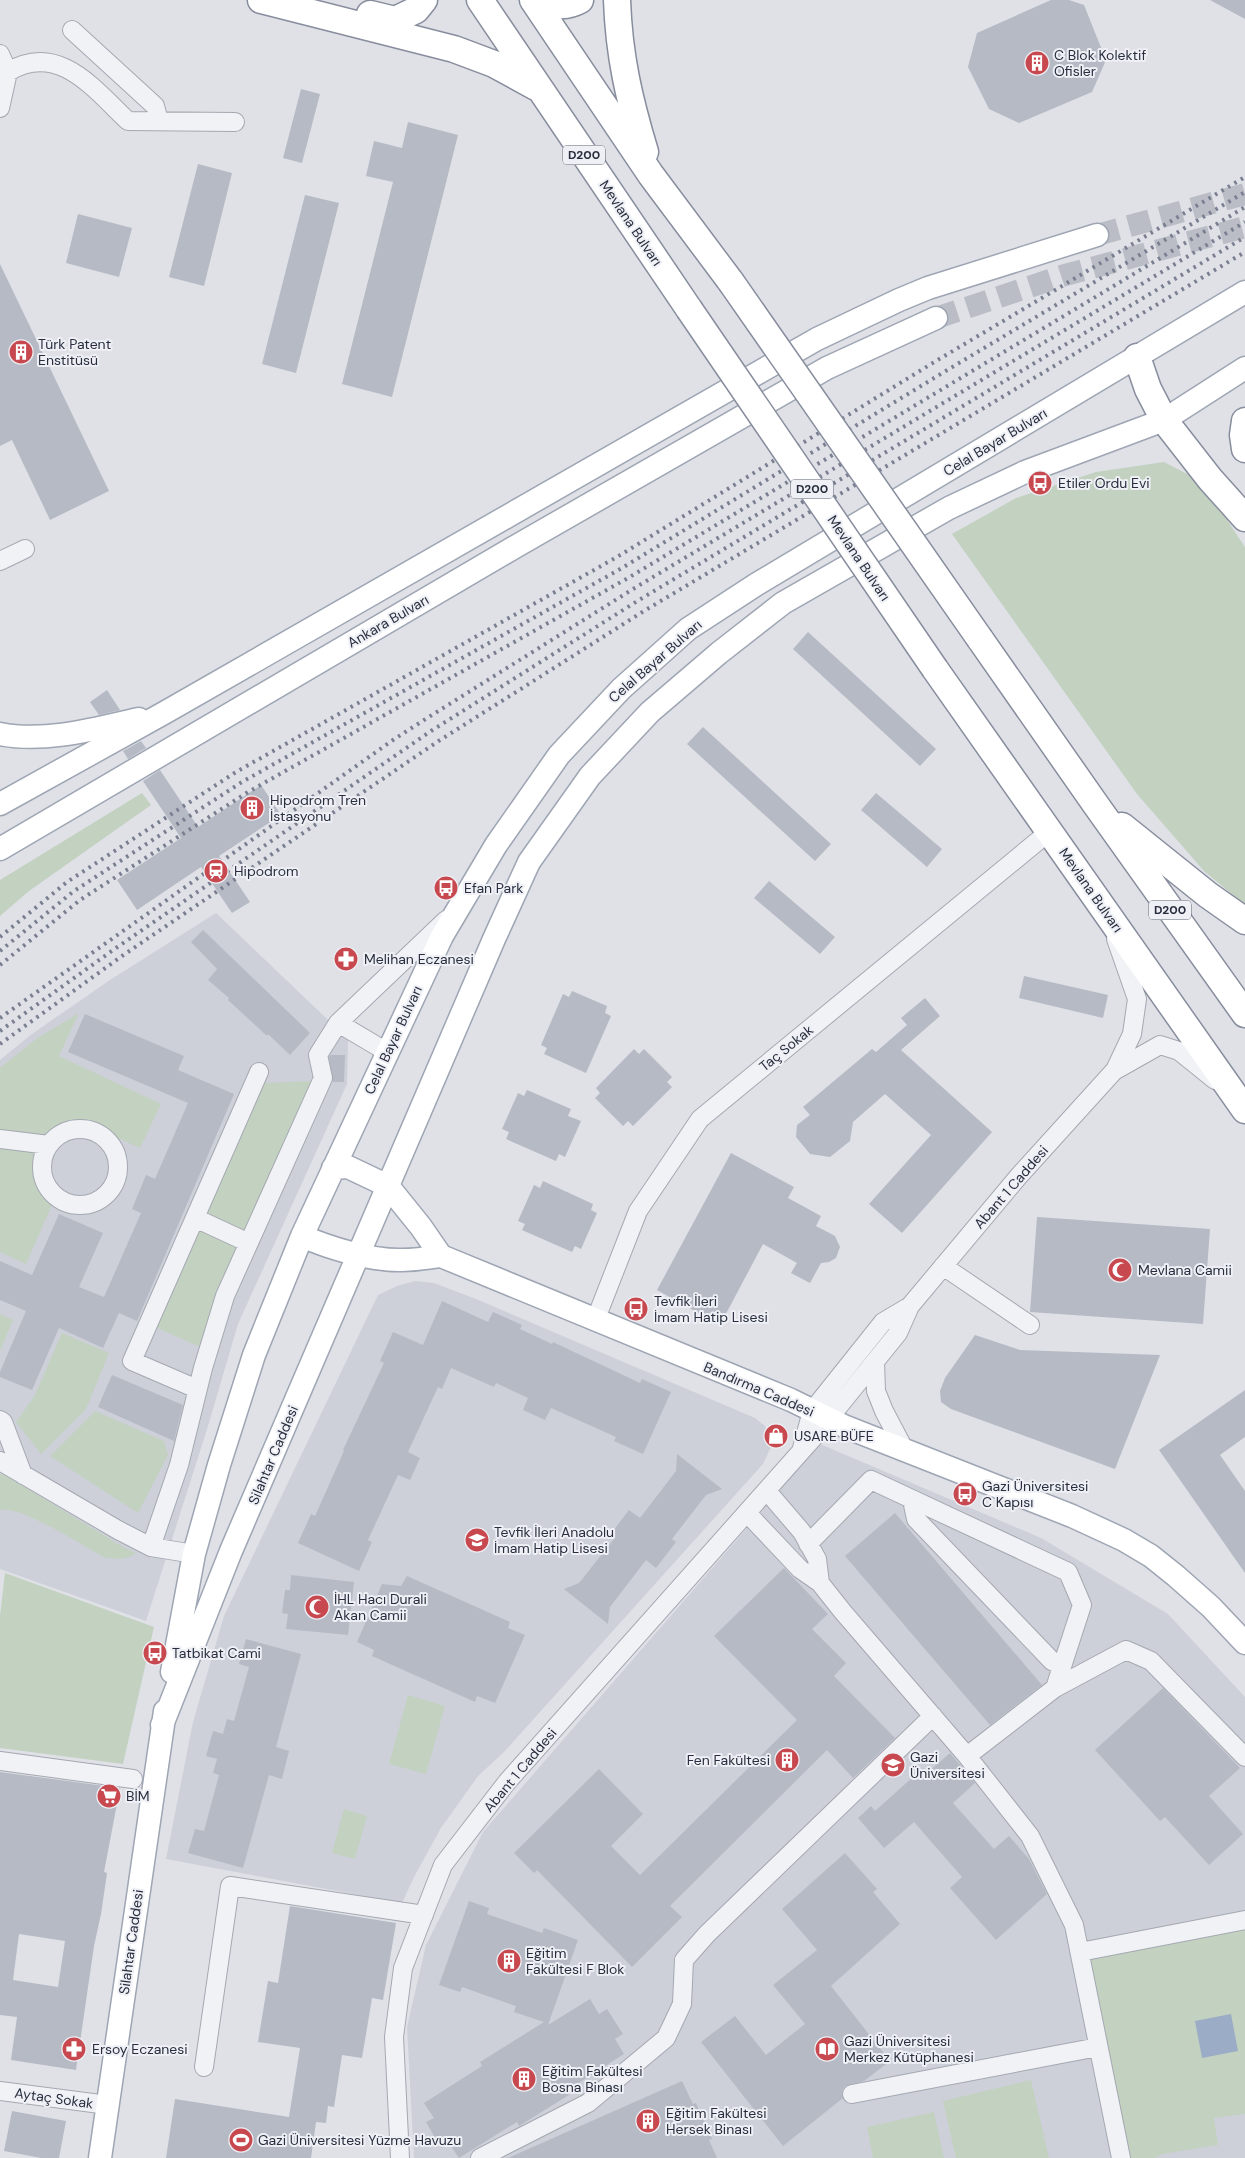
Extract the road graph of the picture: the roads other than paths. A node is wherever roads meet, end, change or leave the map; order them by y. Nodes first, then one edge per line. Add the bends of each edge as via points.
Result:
1 (261, 0) edge
2 (311, 0) edge
3 (424, 0) edge
4 (480, 0) edge
5 (533, 0) edge
6 (543, 0) edge
7 (580, 0) edge
8 (617, 0) edge
9 (72, 30) dead end
10 (0, 54) edge
11 (8, 72) junction
12 (539, 89) junction
13 (0, 108) edge
14 (158, 121) junction
15 (235, 122) dead end
16 (651, 175) junction
17 (1097, 235) tunnel mouth
18 (1245, 292) edge
19 (936, 318) tunnel mouth
20 (1137, 358) junction
21 (1245, 368) edge
22 (1164, 420) junction
23 (1245, 421) edge
24 (1245, 449) edge
25 (1245, 518) edge
26 (25, 550) dead end
27 (0, 560) edge
28 (164, 713) junction
29 (0, 734) edge
30 (0, 804) edge
31 (1096, 806) junction
32 (1050, 831) junction
33 (0, 849) edge
34 (459, 908) junction
35 (1104, 908) junction
36 (1245, 921) edge
37 (1245, 1014) edge
38 (338, 1023) junction
39 (387, 1052) junction
40 (1114, 1071) junction
41 (259, 1072) dead end
42 (1241, 1105) edge
43 (0, 1139) edge
44 (49, 1145) junction
45 (333, 1168) junction
46 (388, 1186) junction
47 (195, 1218) junction
48 (302, 1236) junction
49 (250, 1242) junction
50 (360, 1254) junction
51 (441, 1256) junction
52 (943, 1266) junction
53 (910, 1306) junction
54 (594, 1321) junction
55 (1030, 1325) dead end
56 (875, 1362) junction
57 (197, 1389) junction
58 (821, 1415) junction
59 (0, 1420) edge
60 (905, 1451) junction
61 (0, 1462) edge
62 (23, 1474) junction
63 (767, 1490) junction
64 (912, 1500) junction
65 (747, 1513) junction
66 (808, 1544) junction
67 (151, 1547) junction
68 (194, 1554) junction
69 (820, 1583) junction
70 (1245, 1643) edge
71 (1062, 1666) junction
72 (1055, 1688) junction
73 (933, 1716) junction
74 (162, 1725) junction
75 (967, 1756) junction
76 (1245, 1756) edge
77 (0, 1761) edge
78 (133, 1779) dead end
79 (424, 1915) junction
80 (1245, 1920) edge
81 (1080, 1952) junction
82 (1098, 2047) junction
83 (204, 2067) dead end
84 (0, 2091) edge
85 (852, 2094) dead end
86 (108, 2105) junction
87 (100, 2158) edge
88 (400, 2158) edge
89 (480, 2158) edge
90 (1121, 2158) edge

1 - 12 highway via 454,49 494,64
2 - 3 highway via 395,20 416,10
4 - 12 highway, Mevlana Bulvarı / D200
5 - 16 highway, D200
6 - 7 highway via 561,5
8 - 16 highway via 618,32 628,93
9 - 14 street via 155,106
10 - 11 street
11 - 13 street
11 - 14 street via 26,62 60,64 90,84 128,121
12 - 32 highway, Mevlana Bulvarı / D200, bridge via 935,669
14 - 15 street
16 - 31 highway, D200, bridge via 730,282
17 - 28 main road via 928,288 817,340
18 - 20 main road, Celal Bayar Bulvarı
19 - 33 main road, Ankara Bulvarı via 827,368
20 - 22 highway
20 - 34 main road, Celal Bayar Bulvarı via 757,584 688,629 620,689 559,755 496,845
21 - 22 main road
22 - 25 highway
22 - 46 main road via 1025,472 948,508 783,604 650,712 590,776 529,862
23 - 24 highway
26 - 27 street
28 - 29 main road via 75,733
28 - 30 main road
31 - 36 highway
31 - 37 highway, D200
32 - 35 highway, Mevlana Bulvarı / D200
32 - 54 street, Taç Sokak via 700,1119 638,1211
34 - 38 street
34 - 39 main road, Celal Bayar Bulvarı via 442,936
35 - 40 street, Abant 1 Caddesi via 1137,999 1132,1034
35 - 42 highway, Mevlana Bulvarı / D200
38 - 39 street
38 - 49 street via 318,1055 323,1078
39 - 45 main road, Celal Bayar Bulvarı
40 - 42 street, Abant 1 Caddesi via 1160,1045 1179,1051
40 - 52 street, Abant 1 Caddesi
41 - 47 street
43 - 44 street
44 - 44 street via 42,1169 45,1182 62,1201 86,1206 99,1201 116,1183 118,1165 113,1147 94,1131 70,1130
45 - 46 main road via 348,1168
45 - 48 main road
46 - 50 main road, Silahtar Caddesi
46 - 51 main road
47 - 49 street
47 - 57 street via 132,1361
48 - 50 main road, Bandırma Caddesi via 328,1248
48 - 68 main road, Silahtar Caddesi via 254,1355
49 - 57 street via 225,1296
50 - 51 main road, Bandırma Caddesi via 401,1260
50 - 74 main road, Silahtar Caddesi via 231,1551
51 - 54 main road, Bandırma Caddesi
52 - 53 street, Abant 1 Caddesi
52 - 55 street
53 - 56 street, Abant 1 Caddesi via 898,1333
53 - 58 street, Abant 1 Caddesi via 883,1322
54 - 58 main road, Bandırma Caddesi
56 - 58 street, Abant 1 Caddesi
56 - 60 street via 876,1391
57 - 67 street via 179,1464
58 - 60 main road, Bandırma Caddesi
58 - 63 street, Abant 1 Caddesi via 801,1453
59 - 62 street
60 - 70 main road, Bandırma Caddesi via 1072,1516 1124,1540 1176,1576
61 - 62 street
62 - 67 street
63 - 65 street, Abant 1 Caddesi
63 - 66 street
64 - 66 street via 871,1480
64 - 71 street via 916,1518 1052,1661
64 - 71 street via 1068,1572 1082,1605
65 - 69 street via 800,1569
65 - 79 street, Abant 1 Caddesi via 507,1782 443,1865
66 - 69 street via 817,1559
67 - 68 street
68 - 74 main road, Silahtar Caddesi
69 - 73 street
71 - 72 street
72 - 75 street
72 - 76 street via 1126,1650 1151,1661
73 - 75 street
73 - 89 street via 684,1960 682,2004 666,2038 588,2103
74 - 86 main road, Silahtar Caddesi
75 - 81 street via 1030,1836 1074,1925
77 - 78 street
79 - 83 street via 230,1886
79 - 88 street, Abant 1 Caddesi via 403,1968 394,2037
80 - 81 street
81 - 82 street
82 - 85 street
82 - 90 street
84 - 86 street, Aytaç Sokak
86 - 87 main road, Silahtar Caddesi

